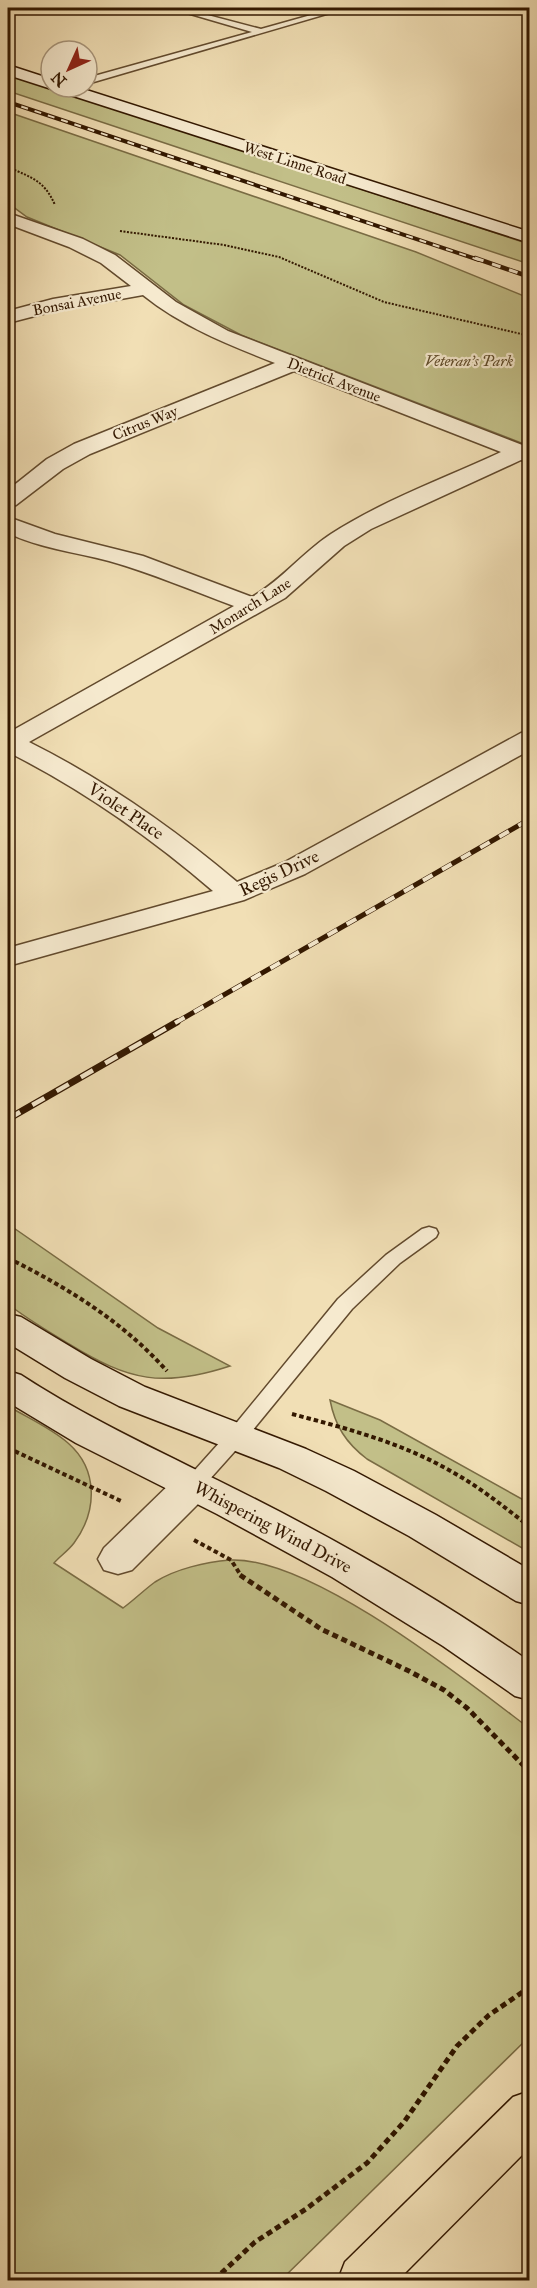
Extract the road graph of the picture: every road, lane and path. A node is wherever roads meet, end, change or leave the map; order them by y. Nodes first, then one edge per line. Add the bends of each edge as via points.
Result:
1 (174, 8) edge
2 (343, 8) edge
3 (260, 32) junction
4 (8, 70) edge
5 (99, 78) edge
6 (39, 79) edge
7 (99, 98) edge
8 (8, 167) edge
9 (61, 210) dead end
10 (8, 218) edge
11 (112, 230) dead end
12 (530, 238) edge
13 (147, 289) junction
14 (8, 317) edge
15 (530, 336) edge
16 (292, 364) junction
17 (525, 454) edge
18 (8, 500) edge
19 (8, 524) edge
20 (255, 606) junction
21 (530, 739) edge
22 (8, 742) edge
23 (234, 894) junction
24 (8, 957) edge
25 (429, 1233) dead end
26 (8, 1258) edge
27 (8, 1326) edge
28 (173, 1379) dead end
29 (8, 1384) edge
30 (262, 1405) junction
31 (236, 1437) junction
32 (8, 1448) edge
33 (193, 1485) junction
34 (92, 1486) dead end
35 (530, 1527) edge
36 (118, 1559) dead end
37 (231, 1560) dead end
38 (530, 1590) edge
39 (530, 1684) edge
40 (530, 1772) edge
41 (530, 1987) edge
42 (530, 2112) edge
43 (214, 2280) edge
44 (363, 2280) edge

1 - 3 lane
2 - 3 lane
3 - 5 lane
4 - 6 street, West Linne Road
7 - 12 street, West Linne Road
8 - 9 path via 41,182
10 - 13 street, Dietrick Avenue via 92,250 124,269
11 - 15 path via 224,245 279,257 384,302
13 - 14 street, Bonsai Avenue
13 - 16 street, Dietrick Avenue via 221,335
16 - 17 street, Dietrick Avenue
16 - 18 street, Citrus Way via 82,449
17 - 20 street, Monarch Lane via 363,524
19 - 20 street via 33,535 167,572
20 - 22 street, Monarch Lane
21 - 23 street, Regis Drive via 294,868
22 - 23 street, Violet Place via 132,814
23 - 24 street, Regis Drive
25 - 30 lane via 393,1259 345,1304
26 - 28 path via 113,1320 148,1349
27 - 31 street via 113,1388
29 - 33 street, Whispering Wind Drive via 59,1416
30 - 31 lane
30 - 35 path via 338,1428 345,1426 446,1468
31 - 33 lane
31 - 38 street via 352,1487
32 - 34 path
33 - 36 street
33 - 39 street, Whispering Wind Drive via 382,1586
37 - 40 path via 241,1576 305,1620 444,1690
41 - 43 path via 489,2015 457,2046 405,2122 367,2163 255,2242
42 - 44 main road

